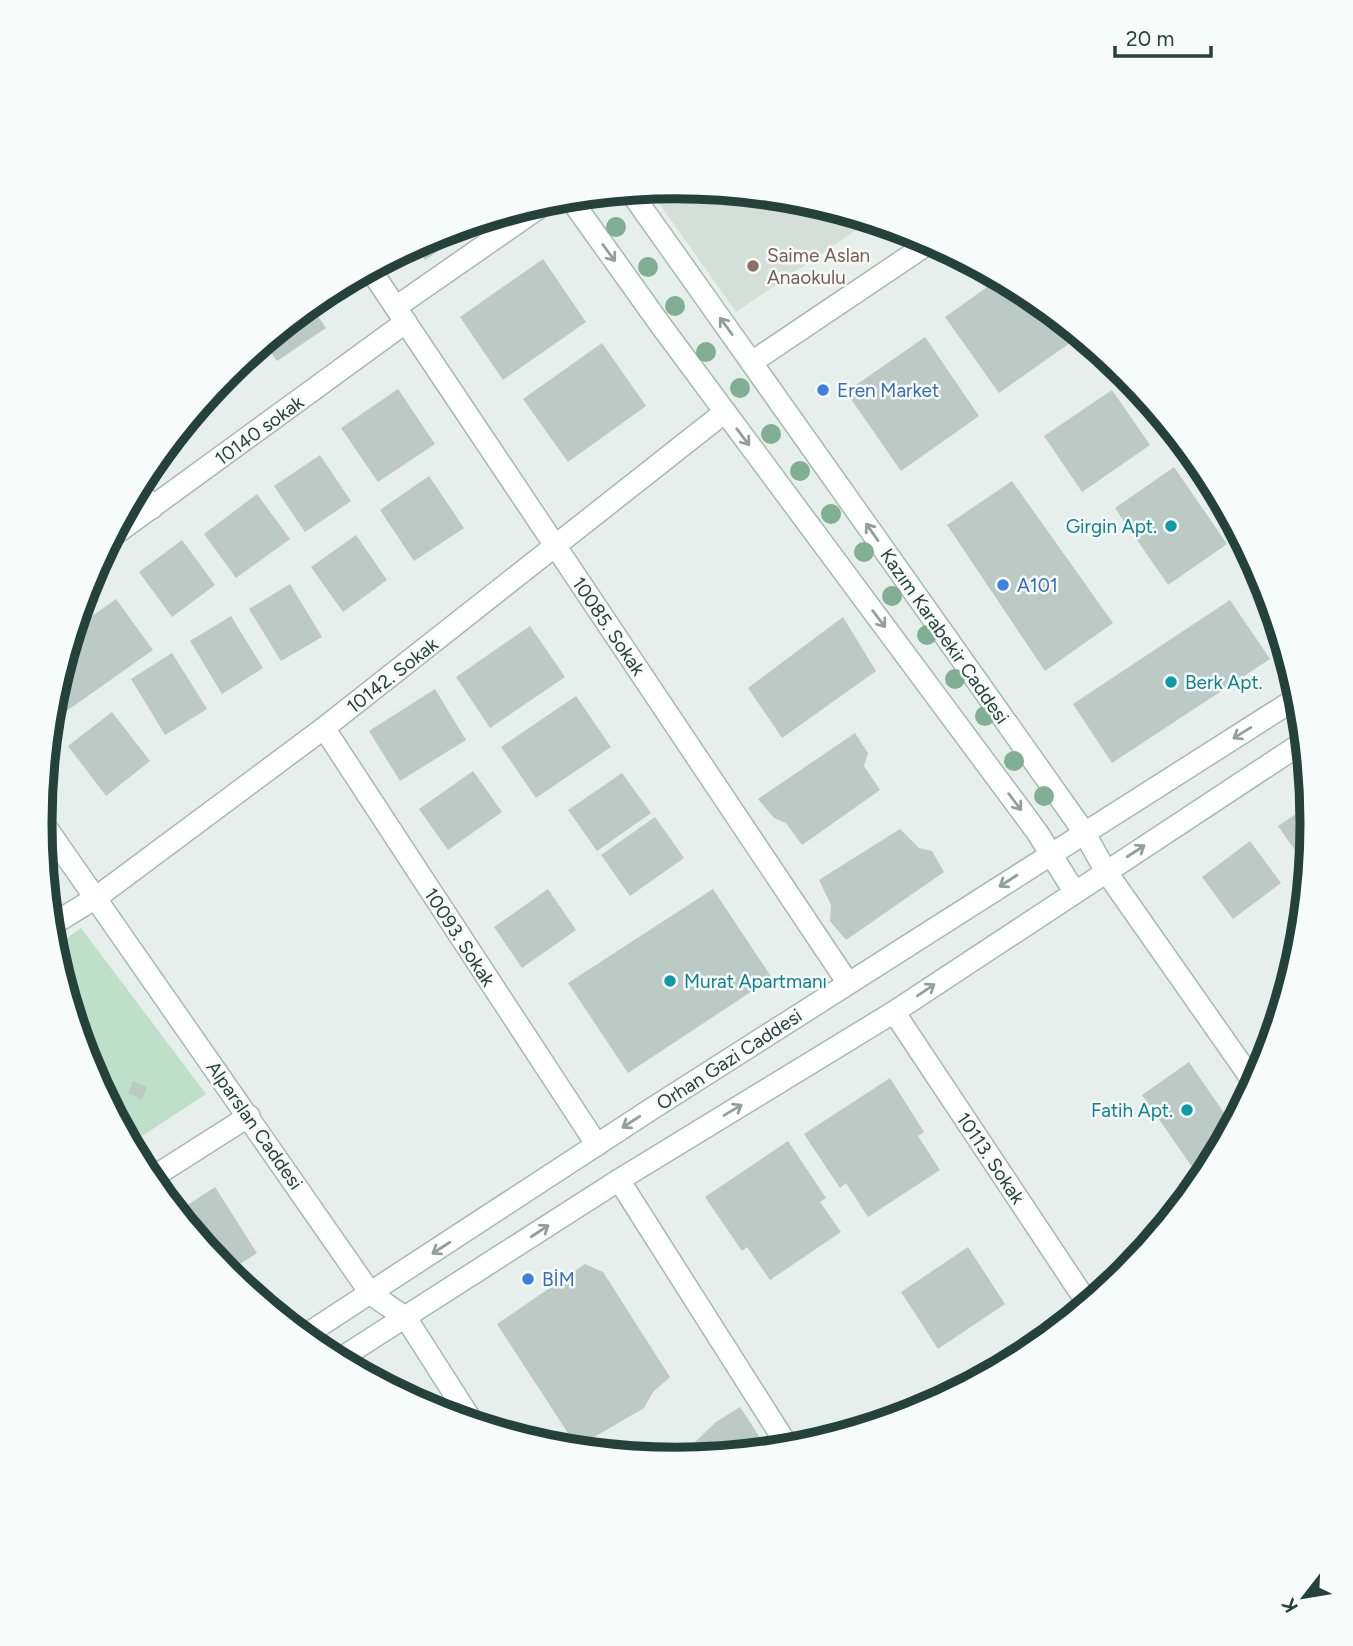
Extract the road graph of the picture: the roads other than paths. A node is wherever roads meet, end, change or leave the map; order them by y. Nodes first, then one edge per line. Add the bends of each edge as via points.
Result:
1 (636, 200) edge
2 (576, 207) edge
3 (528, 217) edge
4 (921, 249) edge
5 (376, 277) edge
6 (401, 315) junction
7 (752, 362) junction
8 (725, 412) junction
9 (145, 497) edge
10 (152, 508) junction
11 (129, 524) edge
12 (556, 546) junction
13 (1289, 703) edge
14 (324, 728) junction
15 (1296, 747) edge
16 (1084, 832) junction
17 (53, 836) edge
18 (1050, 854) junction
19 (1105, 870) junction
20 (1074, 891) junction
21 (97, 897) junction
22 (60, 920) edge
23 (848, 983) junction
24 (894, 1012) junction
25 (1248, 1074) edge
26 (248, 1116) junction
27 (597, 1145) junction
28 (160, 1173) edge
29 (619, 1180) junction
30 (371, 1294) junction
31 (1083, 1296) edge
32 (406, 1318) junction
33 (314, 1330) edge
34 (349, 1353) edge
35 (465, 1410) edge
36 (782, 1438) edge

7 -> 1 street, Kazım Karabekir Caddesi
2 -> 8 street, Kazım Karabekir Caddesi
3 - 6 street, 10140 sokak
4 - 7 street
5 - 6 street, 10085. Sokak
6 - 10 street, 10140 sokak
6 - 12 street, 10085. Sokak
16 -> 7 street, Kazım Karabekir Caddesi
8 - 12 street, 10142. Sokak
8 -> 18 street, Kazım Karabekir Caddesi
9 - 10 street
10 - 11 street, 10140 sokak
12 - 14 street, 10142. Sokak
12 - 23 street, 10085. Sokak
13 -> 16 street, Orhan Gazi Caddesi
14 - 21 street, 10142. Sokak
14 - 27 street, 10093. Sokak
19 -> 15 street
16 - 18 street, Orhan Gazi Caddesi
16 - 19 street, Kazım Karabekir Caddesi
17 - 21 street, Alparslan Caddesi
18 - 20 street, Kazım Karabekir Caddesi
18 -> 23 street, Orhan Gazi Caddesi
19 - 20 street
19 - 25 street, Kazım Karabekir Caddesi
24 -> 20 street
21 - 22 street, 10142. Sokak
21 - 26 street, Alparslan Caddesi
23 -> 27 street, Orhan Gazi Caddesi
29 -> 24 street
24 - 31 street, 10113. Sokak
26 - 28 street
26 - 30 street, Alparslan Caddesi
27 -> 30 street, Orhan Gazi Caddesi
32 -> 29 street
29 - 36 street
30 - 32 street, Alparslan Caddesi
30 - 33 street, Orhan Gazi Caddesi
32 - 34 street
32 - 35 street, Alparslan Caddesi

